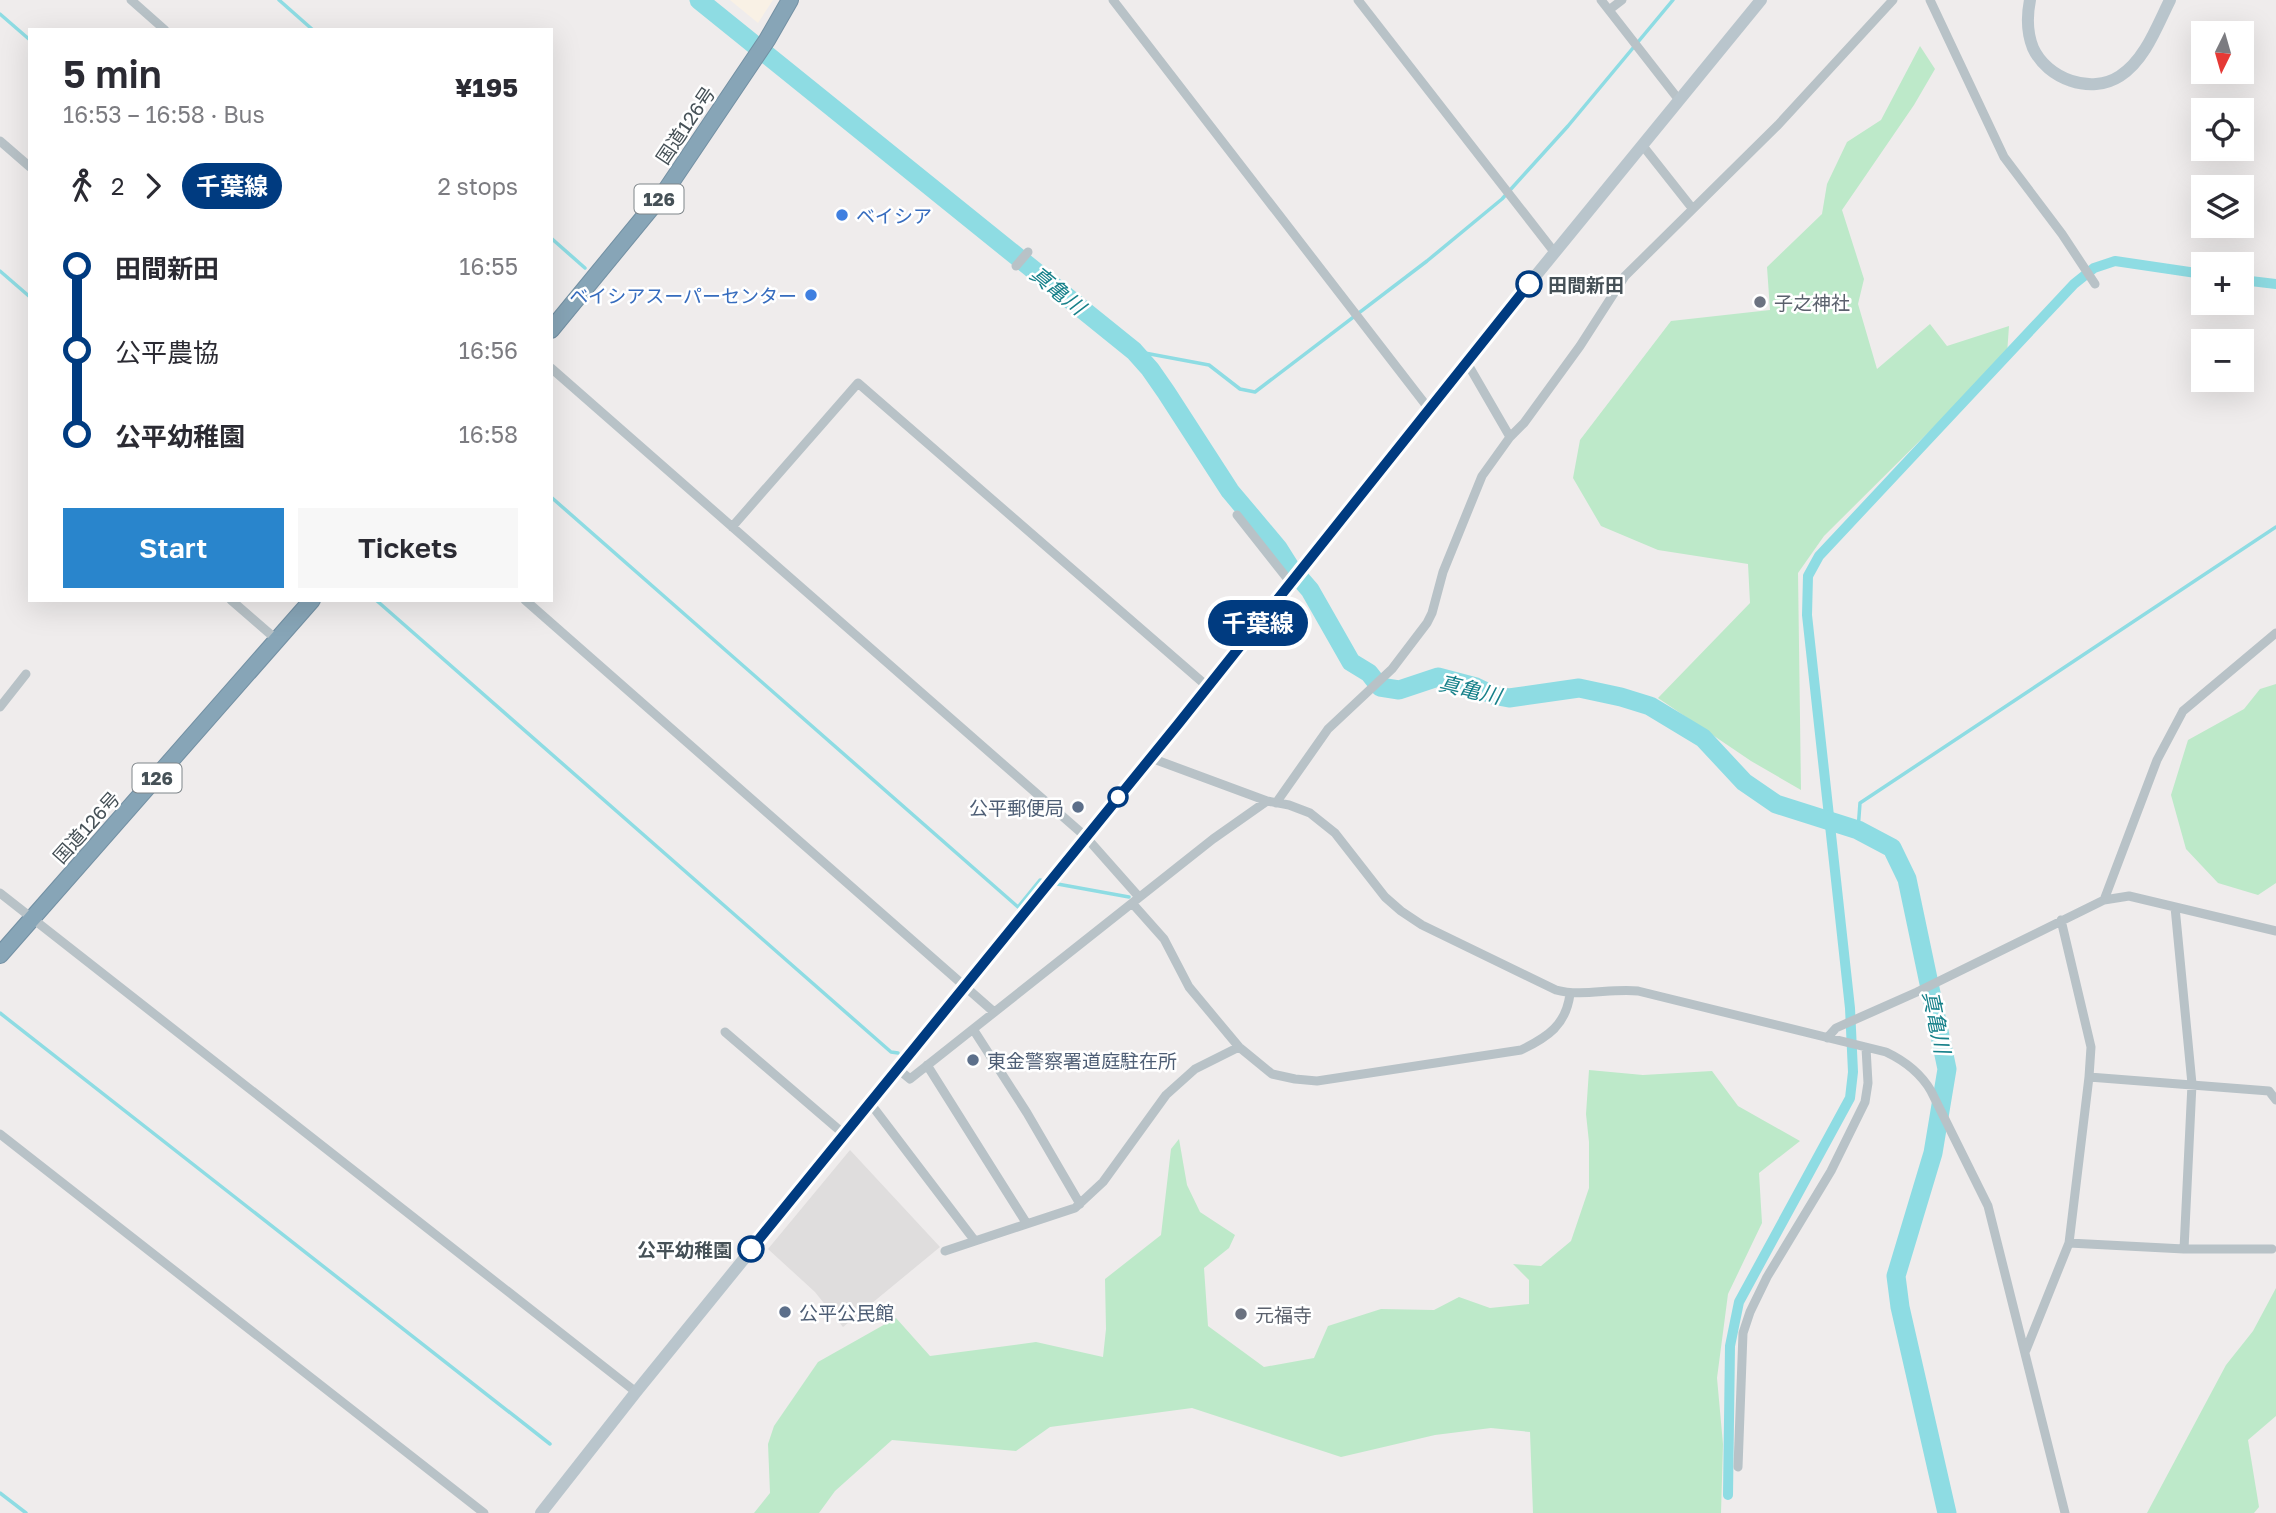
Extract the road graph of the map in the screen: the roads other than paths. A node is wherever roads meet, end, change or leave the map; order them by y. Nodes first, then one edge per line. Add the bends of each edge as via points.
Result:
1 (131, 0) edge
2 (790, 0) edge
3 (1113, 0) edge
4 (1358, 0) edge
5 (1601, 0) edge
6 (1622, 0) edge
7 (1761, 0) edge
8 (1893, 0) edge
9 (1930, 0) edge
10 (2030, 0) edge
11 (2170, 0) edge
12 (1609, 10) junction
13 (163, 28) edge
14 (1679, 100) junction
15 (0, 141) edge
16 (1643, 146) junction
17 (28, 165) edge
18 (1692, 208) junction
19 (1028, 253) dead end
20 (1555, 253) junction
21 (1016, 266) dead end
22 (2095, 284) dead end
23 (553, 328) edge
24 (1466, 361) junction
25 (553, 370) edge
26 (1429, 410) junction
27 (1510, 437) junction
28 (1237, 515) dead end
29 (732, 527) junction
30 (1290, 582) junction
31 (233, 602) edge
32 (311, 602) edge
33 (527, 602) edge
34 (2276, 633) edge
35 (277, 640) junction
36 (26, 674) dead end
37 (1208, 687) junction
38 (0, 707) edge
39 (1151, 758) junction
40 (1272, 802) junction
41 (1086, 836) junction
42 (0, 893) edge
43 (1136, 900) junction
44 (2104, 900) junction
45 (2175, 907) junction
46 (32, 918) junction
47 (2062, 920) junction
48 (2276, 931) edge
49 (0, 955) edge
50 (965, 985) junction
51 (1570, 993) junction
52 (994, 1012) junction
53 (972, 1029) junction
54 (725, 1032) dead end
55 (1827, 1038) junction
56 (1239, 1047) junction
57 (1866, 1048) junction
58 (927, 1065) junction
59 (898, 1069) junction
60 (2089, 1077) junction
61 (2192, 1084) junction
62 (2276, 1100) edge
63 (870, 1103) junction
64 (0, 1134) edge
65 (845, 1135) junction
66 (1080, 1204) junction
67 (1027, 1224) junction
68 (975, 1241) junction
69 (2069, 1242) junction
70 (2184, 1249) junction
71 (2272, 1250) dead end
72 (945, 1251) dead end
73 (2026, 1351) junction
74 (636, 1392) junction
75 (1738, 1467) dead end
76 (484, 1513) edge
77 (541, 1513) edge
78 (2066, 1513) edge

1 - 13 street
2 - 23 highway, 国道126号 / 126 via 666,190
3 - 26 street
4 - 20 street
5 - 12 street
6 - 12 street
7 - 14 street
8 - 18 street via 1778,125
9 - 22 street via 2004,158
10 - 11 street via 2029,33 2042,62 2057,75 2093,85 2111,81 2132,66
12 - 14 street
14 - 16 street
15 - 17 street
16 - 18 street
16 - 20 street
18 - 27 street via 1625,276 1580,346
19 - 21 street
20 - 24 street
24 - 26 street
24 - 27 street
25 - 29 street
26 - 30 street
27 - 40 street via 1482,476 1427,622 1392,669 1328,729
28 - 30 street
29 - 37 street via 858,383
29 - 41 street
30 - 37 street
31 - 35 street
32 - 35 highway, 国道126号 / 126
33 - 50 street
34 - 44 street via 2183,710 2157,760
35 - 46 highway, 国道126号 / 126
36 - 38 street
37 - 39 street
39 - 40 street
39 - 41 street
40 - 43 street via 1213,839
40 - 51 street via 1310,813 1335,833 1385,897 1412,918
41 - 43 street
41 - 50 street
42 - 46 street
43 - 52 street
43 - 56 street via 1164,939 1189,987
44 - 45 street via 2129,896
44 - 47 street
45 - 48 street
45 - 61 street
46 - 49 highway, 国道126号 / 126
46 - 74 street
47 - 55 street via 1836,1028
47 - 60 street via 2091,1047
50 - 52 street
50 - 59 street
51 - 55 street via 1638,991
51 - 56 street via 1568,1009 1558,1025 1541,1040 1510,1052 1317,1081 1272,1074
52 - 53 street
53 - 58 street
53 - 66 street
54 - 65 street
55 - 57 street
56 - 66 street via 1195,1069 1166,1095 1103,1182
57 - 73 street via 1903,1060 1931,1091 1988,1206
57 - 75 street via 1865,1102 1831,1171 1767,1277 1743,1333
58 - 59 street via 909,1079
58 - 67 street
59 - 63 street
60 - 61 street
60 - 69 street
61 - 62 street via 2269,1091
61 - 70 street
63 - 65 street
63 - 68 street
64 - 76 street
65 - 74 street
66 - 67 street
67 - 68 street
68 - 72 street
69 - 70 street
69 - 73 street
70 - 71 street
73 - 78 street
74 - 77 street

